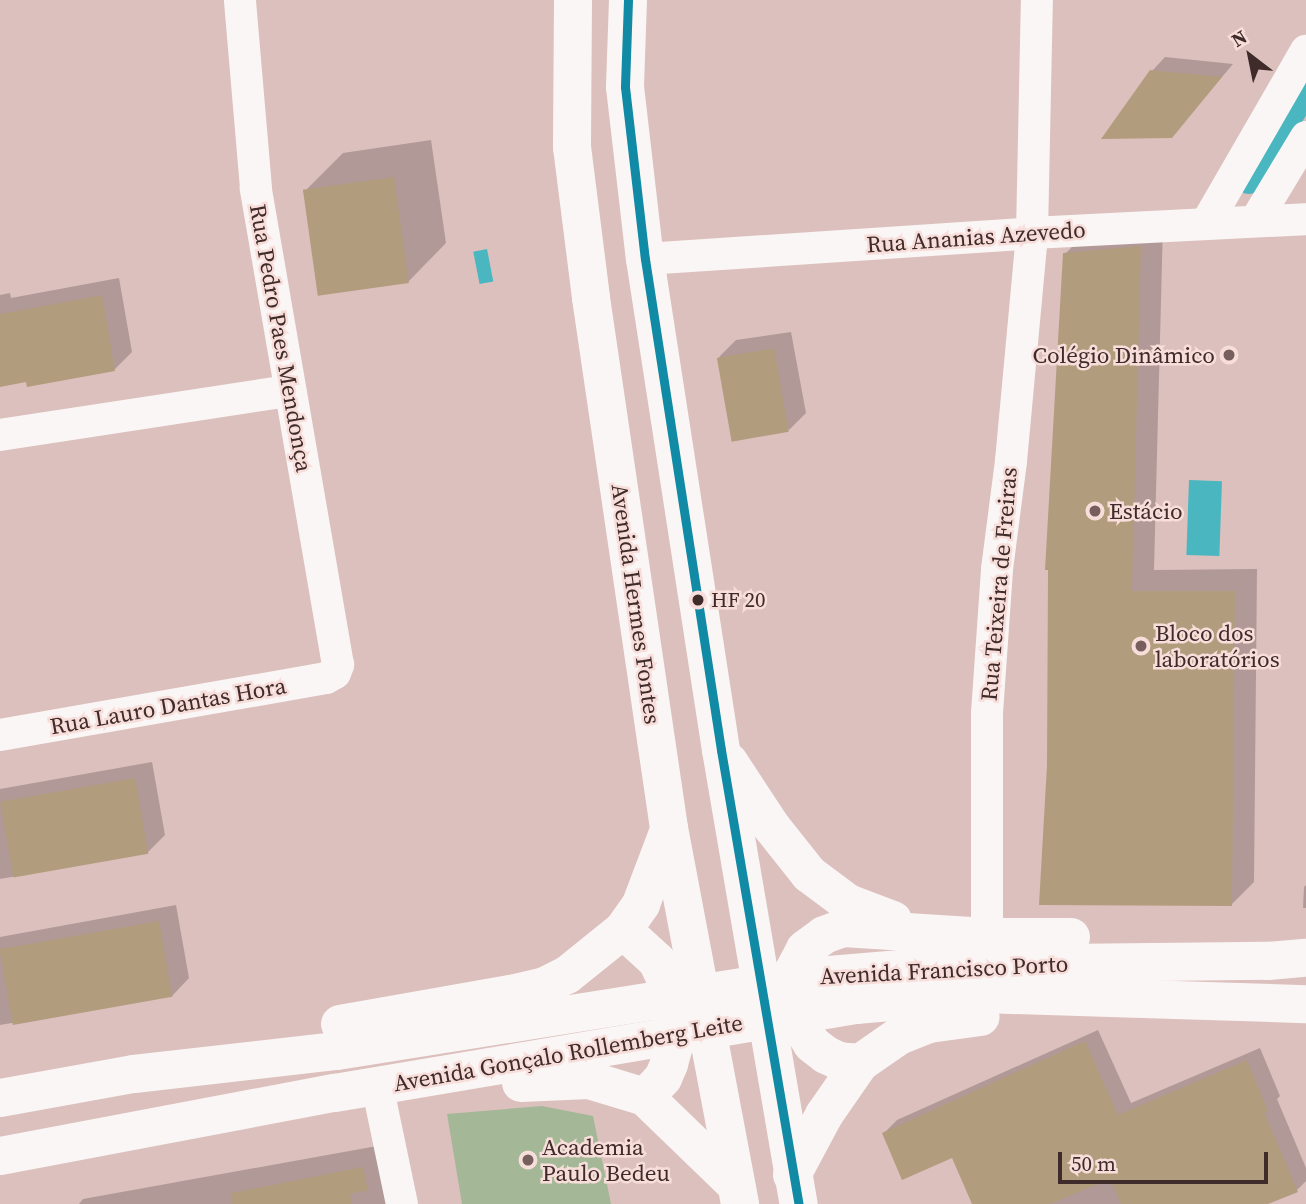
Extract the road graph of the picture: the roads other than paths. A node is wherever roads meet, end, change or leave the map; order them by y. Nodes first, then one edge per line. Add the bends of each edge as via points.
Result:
1 (240, 0) edge
2 (573, 0) edge
3 (628, 0) edge
4 (1037, 0) edge
5 (1306, 51) edge
6 (1306, 137) edge
7 (1306, 219) edge
8 (1256, 220) junction
9 (1206, 223) junction
10 (1032, 233) junction
11 (645, 259) junction
12 (289, 391) junction
13 (0, 435) edge
14 (335, 673) joint
15 (0, 735) edge
16 (721, 750) junction
17 (669, 828) junction
18 (623, 930) junction
19 (924, 932) junction
20 (987, 937) junction
21 (1306, 957) edge
22 (1306, 1004) edge
23 (1306, 1018) edge
24 (859, 1063) junction
25 (134, 1074) junction
26 (645, 1097) junction
27 (0, 1098) edge
28 (380, 1099) junction
29 (210, 1116) junction
30 (0, 1156) edge
31 (796, 1189) edge
32 (738, 1194) edge
33 (402, 1204) edge

1 - 12 street, Rua Pedro Paes Mendonça via 256,188
2 - 17 main road, Avenida Hermes Fontes via 574,161
3 - 11 main road via 625,87
4 - 10 street, Rua Teixeira de Freiras
5 - 9 street
6 - 8 street
7 - 8 street, Rua Ananias Azevedo
8 - 9 street, Rua Ananias Azevedo
9 - 10 street, Rua Ananias Azevedo
10 - 11 street, Rua Ananias Azevedo
10 - 20 street, Rua Teixeira de Freiras via 996,569 988,701
11 - 16 main road
12 - 13 street
12 - 14 street, Rua Pedro Paes Mendonça via 338,665
14 - 15 street, Rua Lauro Dantas Hora
16 - 19 main road via 809,874 848,903
16 - 31 main road
17 - 18 main road via 651,884
17 - 32 main road, Avenida Hermes Fontes
18 - 25 main road via 567,975 545,986 258,1038 194,1052
18 - 26 main road via 657,961 674,1009 669,1064
19 - 20 main road
19 - 24 main road via 843,928 805,949 793,972 800,1025 813,1044 839,1061
20 - 21 main road via 1177,939
21 - 25 main road, Avenida Francisco Porto via 960,964 846,972 337,1051
22 - 29 main road, Avenida Gonçalo Rollemberg Leite via 982,994 916,998
23 - 24 main road via 1246,1025 965,1017 899,1036
24 - 31 main road via 824,1115
25 - 27 main road
26 - 28 main road via 589,1080 554,1080
26 - 32 main road
28 - 29 main road
28 - 33 street
29 - 30 main road, Avenida Gonçalo Rollemberg Leite

